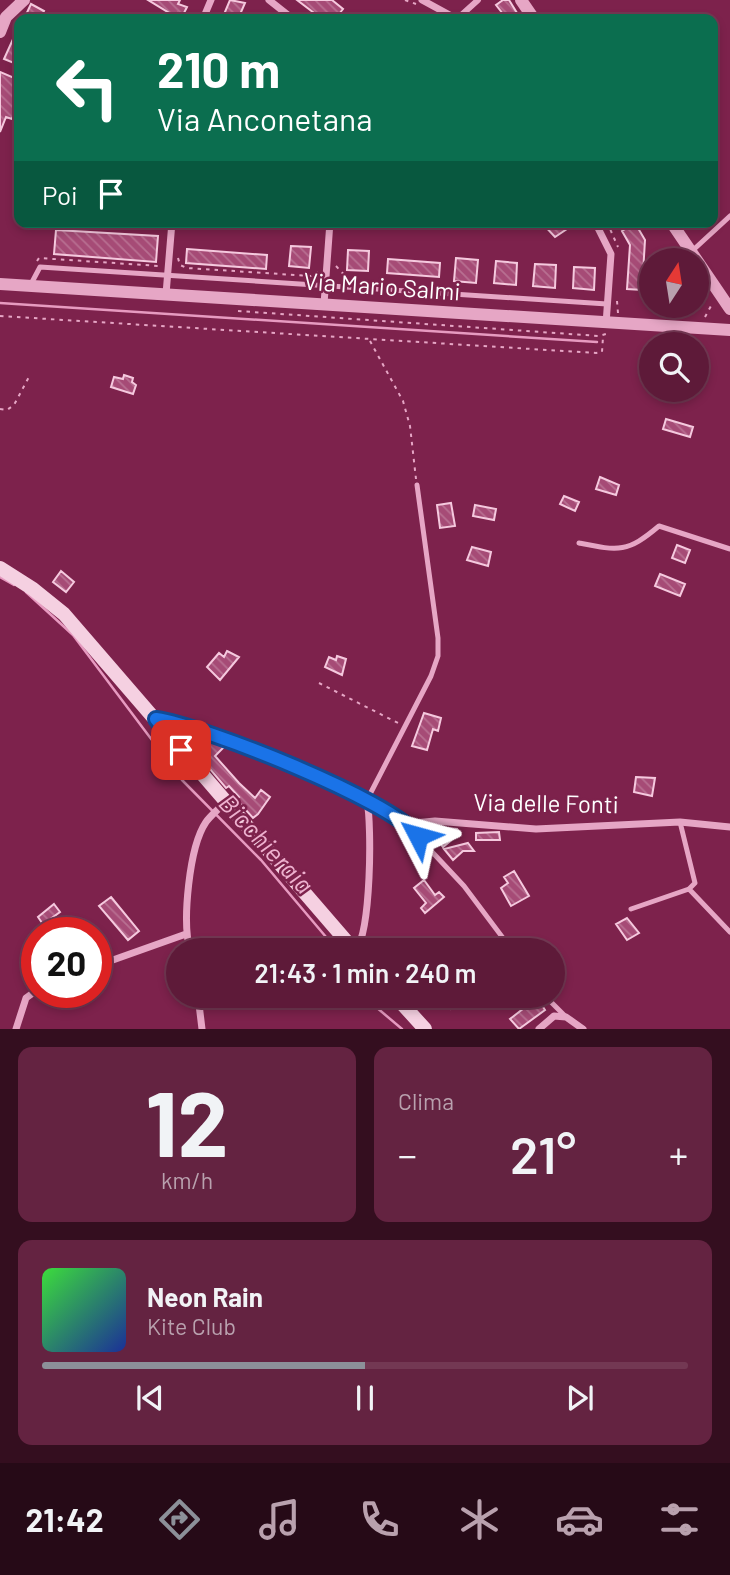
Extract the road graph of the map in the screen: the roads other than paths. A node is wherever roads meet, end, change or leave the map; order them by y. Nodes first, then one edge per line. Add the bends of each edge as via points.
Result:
1 (24, 0) edge
2 (269, 0) edge
3 (422, 0) edge
4 (478, 0) edge
5 (287, 14) edge
6 (448, 14) edge
7 (463, 14) edge
8 (3, 16) edge
9 (0, 32) edge
10 (172, 228) edge
11 (330, 228) edge
12 (598, 228) edge
13 (675, 228) edge
14 (717, 228) edge
15 (688, 248) edge
16 (695, 248) edge
17 (169, 274) junction
18 (709, 278) edge
19 (0, 284) edge
20 (325, 285) junction
21 (30, 286) junction
22 (166, 294) junction
23 (324, 304) junction
24 (607, 304) junction
25 (730, 309) edge
26 (611, 325) junction
27 (730, 330) edge
28 (417, 485) dead end
29 (579, 543) dead end
30 (730, 549) edge
31 (0, 568) edge
32 (156, 719) junction
33 (367, 800) junction
34 (222, 805) junction
35 (403, 821) junction
36 (680, 822) junction
37 (730, 827) edge
38 (689, 889) junction
39 (631, 909) dead end
40 (730, 932) edge
41 (186, 934) junction
42 (187, 938) edge
43 (344, 938) edge
44 (363, 938) edge
45 (503, 938) edge
46 (112, 960) edge
47 (23, 1008) edge
48 (199, 1008) edge
49 (406, 1008) edge
50 (557, 1008) edge
51 (566, 1017) junction
52 (16, 1029) edge
53 (202, 1029) edge
54 (425, 1029) edge
55 (538, 1029) edge
56 (583, 1029) edge

1 - 8 street
2 - 5 street
3 - 6 street
4 - 7 street
8 - 9 street
10 - 17 street
11 - 20 street
12 - 24 street via 611,254
13 - 15 street
14 - 16 lane
17 - 20 lane, Via Mario Salmi
17 - 21 lane, Via Mario Salmi via 40,267
17 - 22 street
18 - 25 street
19 - 21 street, Via Mario Salmi
20 - 23 street
20 - 24 lane, Via Mario Salmi
21 - 22 street, Via Mario Salmi
22 - 23 street, Via Mario Salmi
23 - 26 street, Via Mario Salmi
24 - 26 street
26 - 27 street, Via Mario Salmi
28 - 33 lane via 438,656
29 - 30 lane via 634,547 659,526
31 - 32 main road via 64,614
32 - 33 street, Via delle Fonti via 202,730
32 - 34 main road
33 - 35 street, Via delle Fonti
33 - 44 street
34 - 41 street via 206,822 195,853
34 - 43 main road
35 - 36 street, Via delle Fonti via 536,828
35 - 45 lane via 464,886
36 - 37 street, Via delle Fonti
36 - 38 lane via 694,872 695,883
38 - 39 lane
38 - 40 lane
41 - 42 street
41 - 46 street
47 - 52 street
48 - 53 street
49 - 54 main road
50 - 51 lane
51 - 55 street via 554,1016
51 - 56 street

